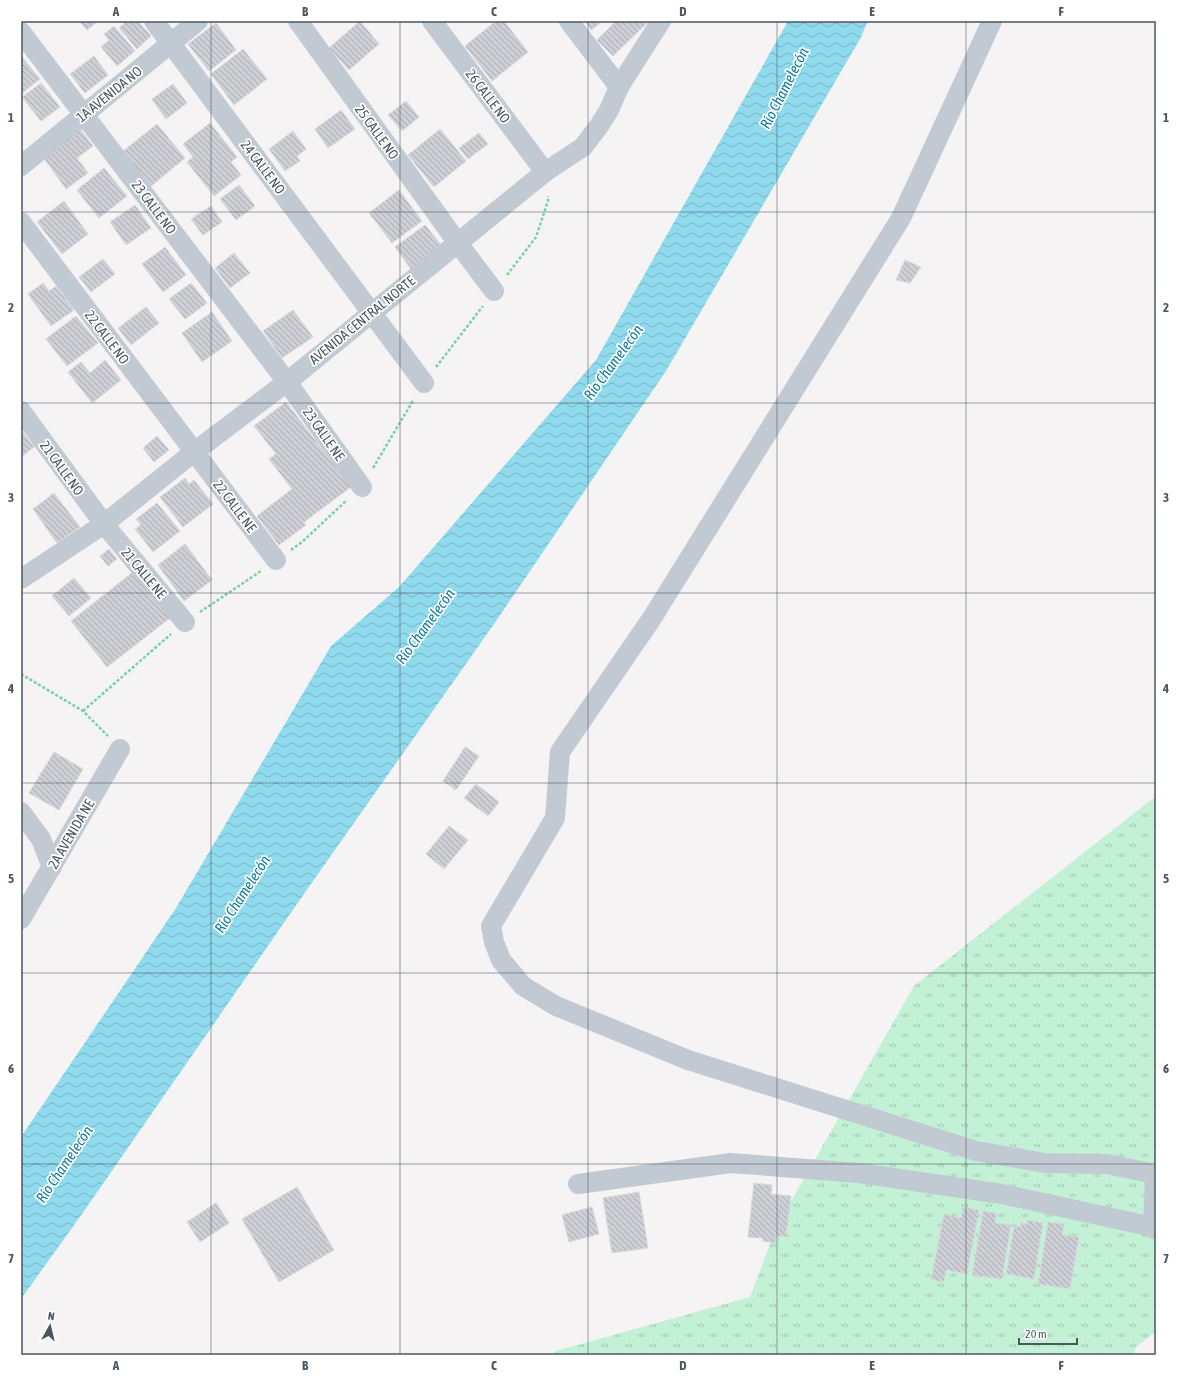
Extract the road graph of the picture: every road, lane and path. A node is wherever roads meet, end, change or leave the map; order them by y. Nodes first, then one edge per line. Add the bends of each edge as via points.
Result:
1 (154, 21) edge
2 (198, 21) edge
3 (298, 21) edge
4 (432, 21) edge
5 (569, 21) edge
6 (661, 21) edge
7 (992, 21) edge
8 (21, 32) edge
9 (171, 43) junction
10 (619, 87) junction
11 (84, 115) junction
12 (21, 166) edge
13 (545, 172) junction
14 (21, 222) edge
15 (457, 242) junction
16 (494, 291) dead end
17 (372, 312) junction
18 (287, 382) junction
19 (424, 383) dead end
20 (21, 411) edge
21 (194, 452) junction
22 (362, 487) dead end
23 (104, 524) junction
24 (276, 560) dead end
25 (21, 580) edge
26 (185, 622) dead end
27 (21, 674) edge
28 (120, 748) joint
29 (21, 812) edge
30 (52, 867) junction
31 (21, 919) edge
32 (1155, 1174) edge
33 (578, 1184) dead end
34 (1154, 1228) edge

1 - 9 street, 24 CALLE NO
2 - 9 street, 1A AVENIDA NO
3 - 15 street, 25 CALLE NO
4 - 13 street, 26 CALLE NO
5 - 10 street
6 - 10 street, AVENIDA CENTRAL NORTE
7 - 32 street via 901,218 652,618 560,752 555,818 490,926 501,960 523,986 556,1006 688,1060 976,1151 1045,1163 1107,1164
8 - 11 street, 23 CALLE NO
9 - 11 street, 1A AVENIDA NO
9 - 17 street, 24 CALLE NO
10 - 13 street, AVENIDA CENTRAL NORTE via 606,116 583,147
11 - 12 street, 1A AVENIDA NO
11 - 18 street, 23 CALLE NO
13 - 15 street, AVENIDA CENTRAL NORTE
14 - 21 street, 22 CALLE NO
15 - 16 street, 25 CALLE NO
15 - 17 street, AVENIDA CENTRAL NORTE
17 - 18 street, AVENIDA CENTRAL NORTE
17 - 19 street, 24 CALLE NO
18 - 21 street, AVENIDA CENTRAL NORTE
18 - 22 street, 23 CALLE NE
20 - 23 street, 21 CALLE NO
21 - 23 street, AVENIDA CENTRAL NORTE
21 - 24 street, 22 CALLE NE
23 - 25 street, AVENIDA CENTRAL NORTE
23 - 26 street, 21 CALLE NE
27 - 28 path via 83,711
28 - 30 street, 2A AVENIDA NE
29 - 30 street via 41,839
30 - 31 street, 2A AVENIDA NE
32 - 34 street
33 - 34 street via 731,1163 859,1173 1002,1194

